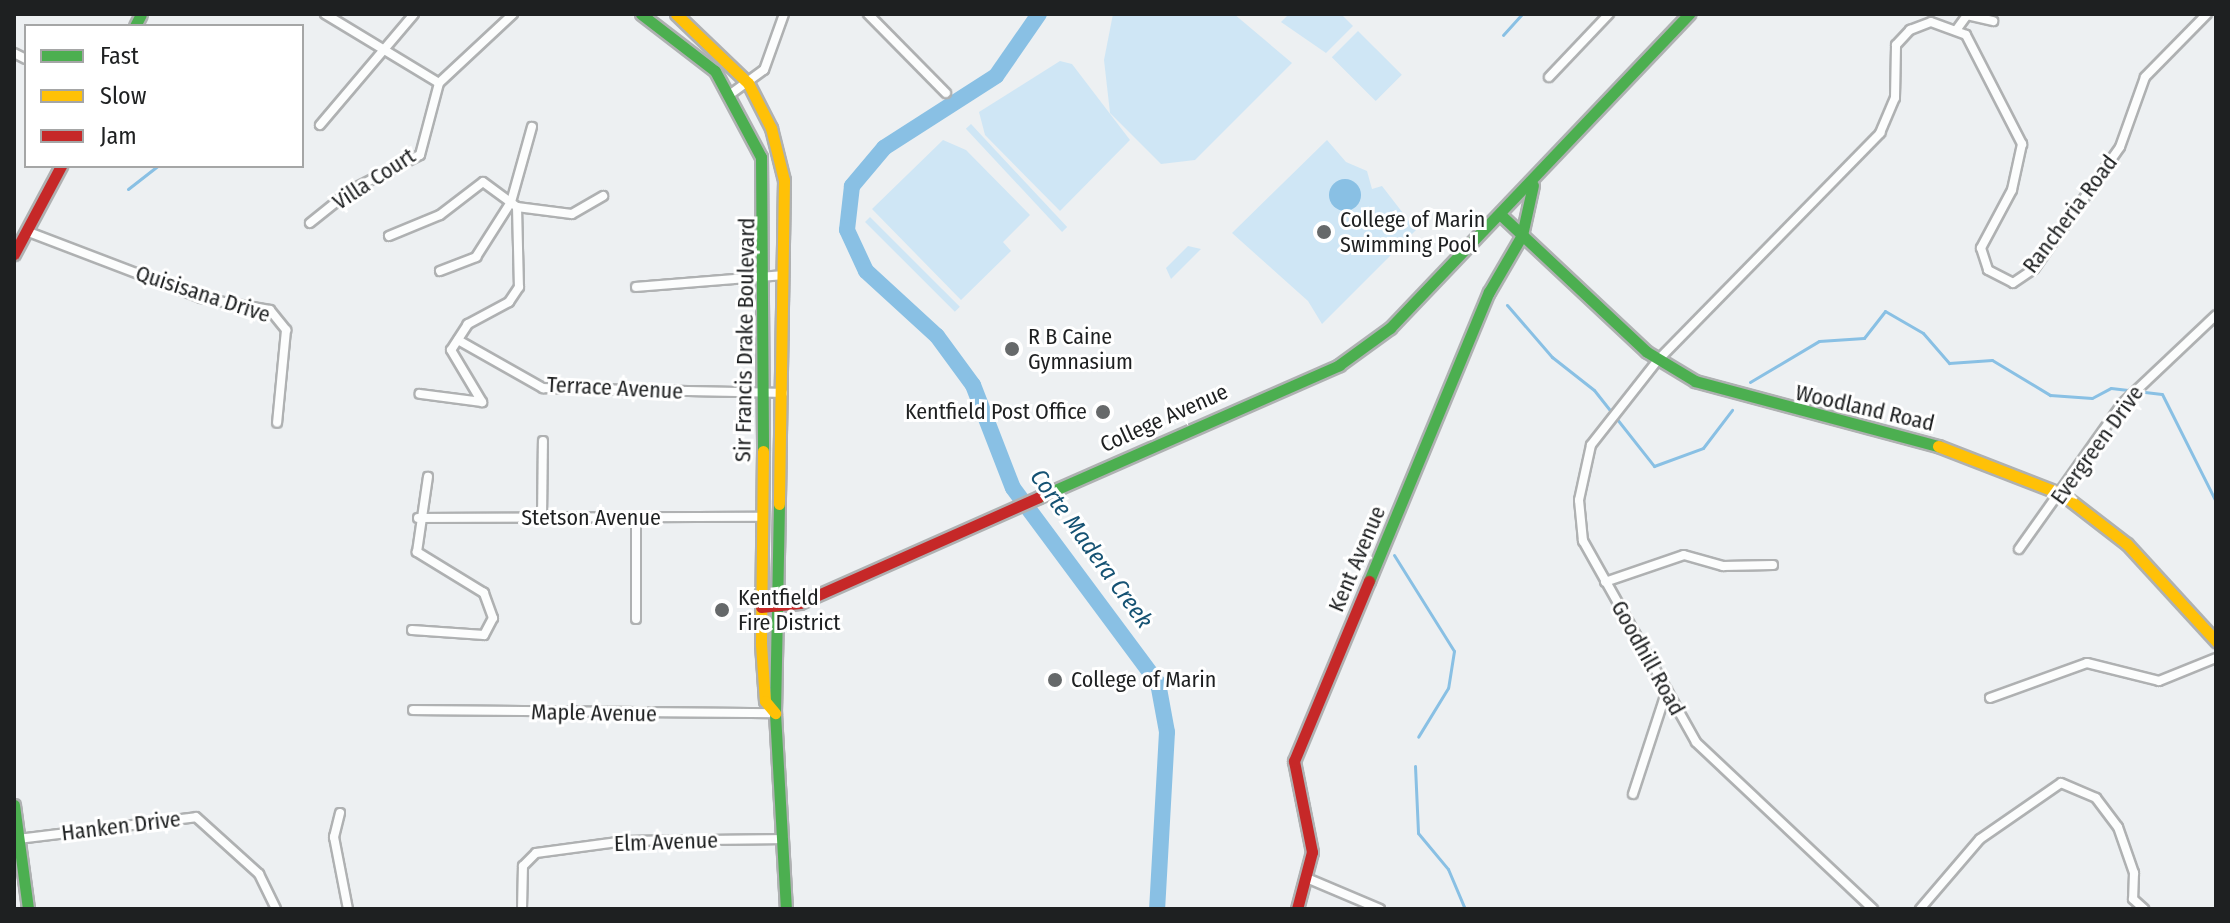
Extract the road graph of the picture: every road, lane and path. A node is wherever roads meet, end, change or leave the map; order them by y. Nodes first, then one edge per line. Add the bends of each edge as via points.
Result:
1 (325, 14) edge
2 (414, 14) edge
3 (513, 14) edge
4 (641, 14) edge
5 (676, 14) edge
6 (784, 14) edge
7 (868, 14) edge
8 (1609, 14) edge
9 (1689, 14) edge
10 (2207, 14) edge
11 (1993, 21) dead end
12 (1957, 29) junction
13 (378, 49) junction
14 (1549, 77) dead end
15 (439, 83) junction
16 (748, 83) junction
17 (732, 93) junction
18 (946, 93) dead end
19 (320, 125) dead end
20 (532, 127) dead end
21 (60, 168) edge
22 (1533, 185) junction
23 (603, 196) dead end
24 (514, 205) junction
25 (1503, 217) junction
26 (310, 223) dead end
27 (26, 231) junction
28 (1522, 235) junction
29 (389, 236) dead end
30 (14, 254) edge
31 (440, 271) dead end
32 (766, 275) junction
33 (785, 275) junction
34 (636, 287) dead end
35 (2216, 315) edge
36 (458, 340) junction
37 (1658, 360) junction
38 (764, 392) junction
39 (783, 393) junction
40 (420, 394) dead end
41 (277, 423) dead end
42 (543, 441) dead end
43 (428, 477) dead end
44 (2062, 494) junction
45 (636, 517) junction
46 (762, 517) junction
47 (418, 518) junction
48 (542, 518) junction
49 (2019, 549) dead end
50 (1773, 565) dead end
51 (1605, 582) junction
52 (761, 607) junction
53 (780, 607) junction
54 (636, 619) dead end
55 (412, 630) dead end
56 (2216, 641) edge
57 (2216, 658) edge
58 (1667, 690) junction
59 (1990, 698) dead end
60 (413, 710) dead end
61 (775, 713) junction
62 (1633, 794) dead end
63 (14, 805) edge
64 (340, 813) dead end
65 (18, 839) junction
66 (785, 839) junction
67 (1309, 879) junction
68 (28, 909) edge
69 (276, 909) edge
70 (348, 909) edge
71 (522, 909) edge
72 (786, 909) edge
73 (1297, 909) edge
74 (1380, 909) edge
75 (1873, 909) edge
76 (1920, 909) edge
77 (2144, 909) edge

1 - 13 street
2 - 13 street
3 - 15 street
4 - 17 main road, Sir Francis Drake Boulevard via 695,51
5 - 16 main road, Sir Francis Drake Boulevard via 709,38
6 - 16 street via 764,70
7 - 18 street
8 - 14 street
9 - 22 main road, College Avenue
10 - 12 street, Rancheria Road via 2145,77 2120,147 2034,269 2013,283 1988,270 1981,248 2012,190 2022,144 1976,47
11 - 12 street via 1967,15
12 - 37 street via 1931,22 1899,40 1895,98 1880,133
13 - 15 street
13 - 19 street
15 - 26 street, Villa Court via 420,155 351,190
16 - 17 street
16 - 33 main road, Sir Francis Drake Boulevard via 779,152
17 - 32 main road, Sir Francis Drake Boulevard via 761,157
20 - 24 street
21 - 27 main road
22 - 25 main road, College Avenue
22 - 28 main road, Kent Avenue
23 - 24 street via 572,214
24 - 29 street via 483,182 440,215
24 - 31 street via 476,257
24 - 36 street via 519,287 509,302 468,324
25 - 28 main road, Woodland Road
25 - 53 main road, College Avenue via 1390,328 1339,365
27 - 30 main road
27 - 41 street, Quisisana Drive via 201,298 270,310 286,330
28 - 37 main road, Woodland Road
28 - 67 main road, Kent Avenue via 1489,292 1294,761 1312,852
32 - 33 street
32 - 34 street
32 - 38 main road, Sir Francis Drake Boulevard
33 - 39 main road, Sir Francis Drake Boulevard
35 - 44 street, Evergreen Drive via 2128,398
36 - 38 street, Terrace Avenue via 543,388
36 - 40 street via 452,353 482,402
37 - 44 main road, Woodland Road via 1733,397 1927,442
37 - 51 street, Goodhill Road via 1616,406 1591,445 1579,500 1583,541
38 - 39 street, Terrace Avenue
38 - 46 main road, Sir Francis Drake Boulevard
39 - 53 main road, Sir Francis Drake Boulevard
42 - 48 street
43 - 47 street
44 - 49 street, Evergreen Drive
44 - 56 main road, Woodland Road via 2127,544
45 - 46 street, Stetson Avenue
45 - 48 street, Stetson Avenue
45 - 54 street
46 - 52 main road, Sir Francis Drake Boulevard
47 - 48 street, Stetson Avenue
47 - 55 street via 417,552 484,593 493,618 484,635
50 - 51 street via 1723,566 1684,555
51 - 58 street, Goodhill Road
52 - 53 main road, College Avenue
52 - 61 main road, Sir Francis Drake Boulevard via 765,701
53 - 61 main road, Sir Francis Drake Boulevard
57 - 59 street via 2159,681 2087,663
58 - 62 street
58 - 75 street, Goodhill Road via 1706,757 1790,824
60 - 61 street, Maple Avenue
61 - 66 main road, Sir Francis Drake Boulevard
63 - 65 main road
64 - 70 street via 334,837
65 - 68 main road
65 - 69 street, Hanken Drive via 196,817 259,874
66 - 71 street, Elm Avenue via 625,841 547,851 523,866
66 - 72 main road, Sir Francis Drake Boulevard
67 - 73 main road, Kent Avenue
67 - 74 street
76 - 77 street via 1980,839 2061,783 2096,798 2118,827 2134,873 2133,899

